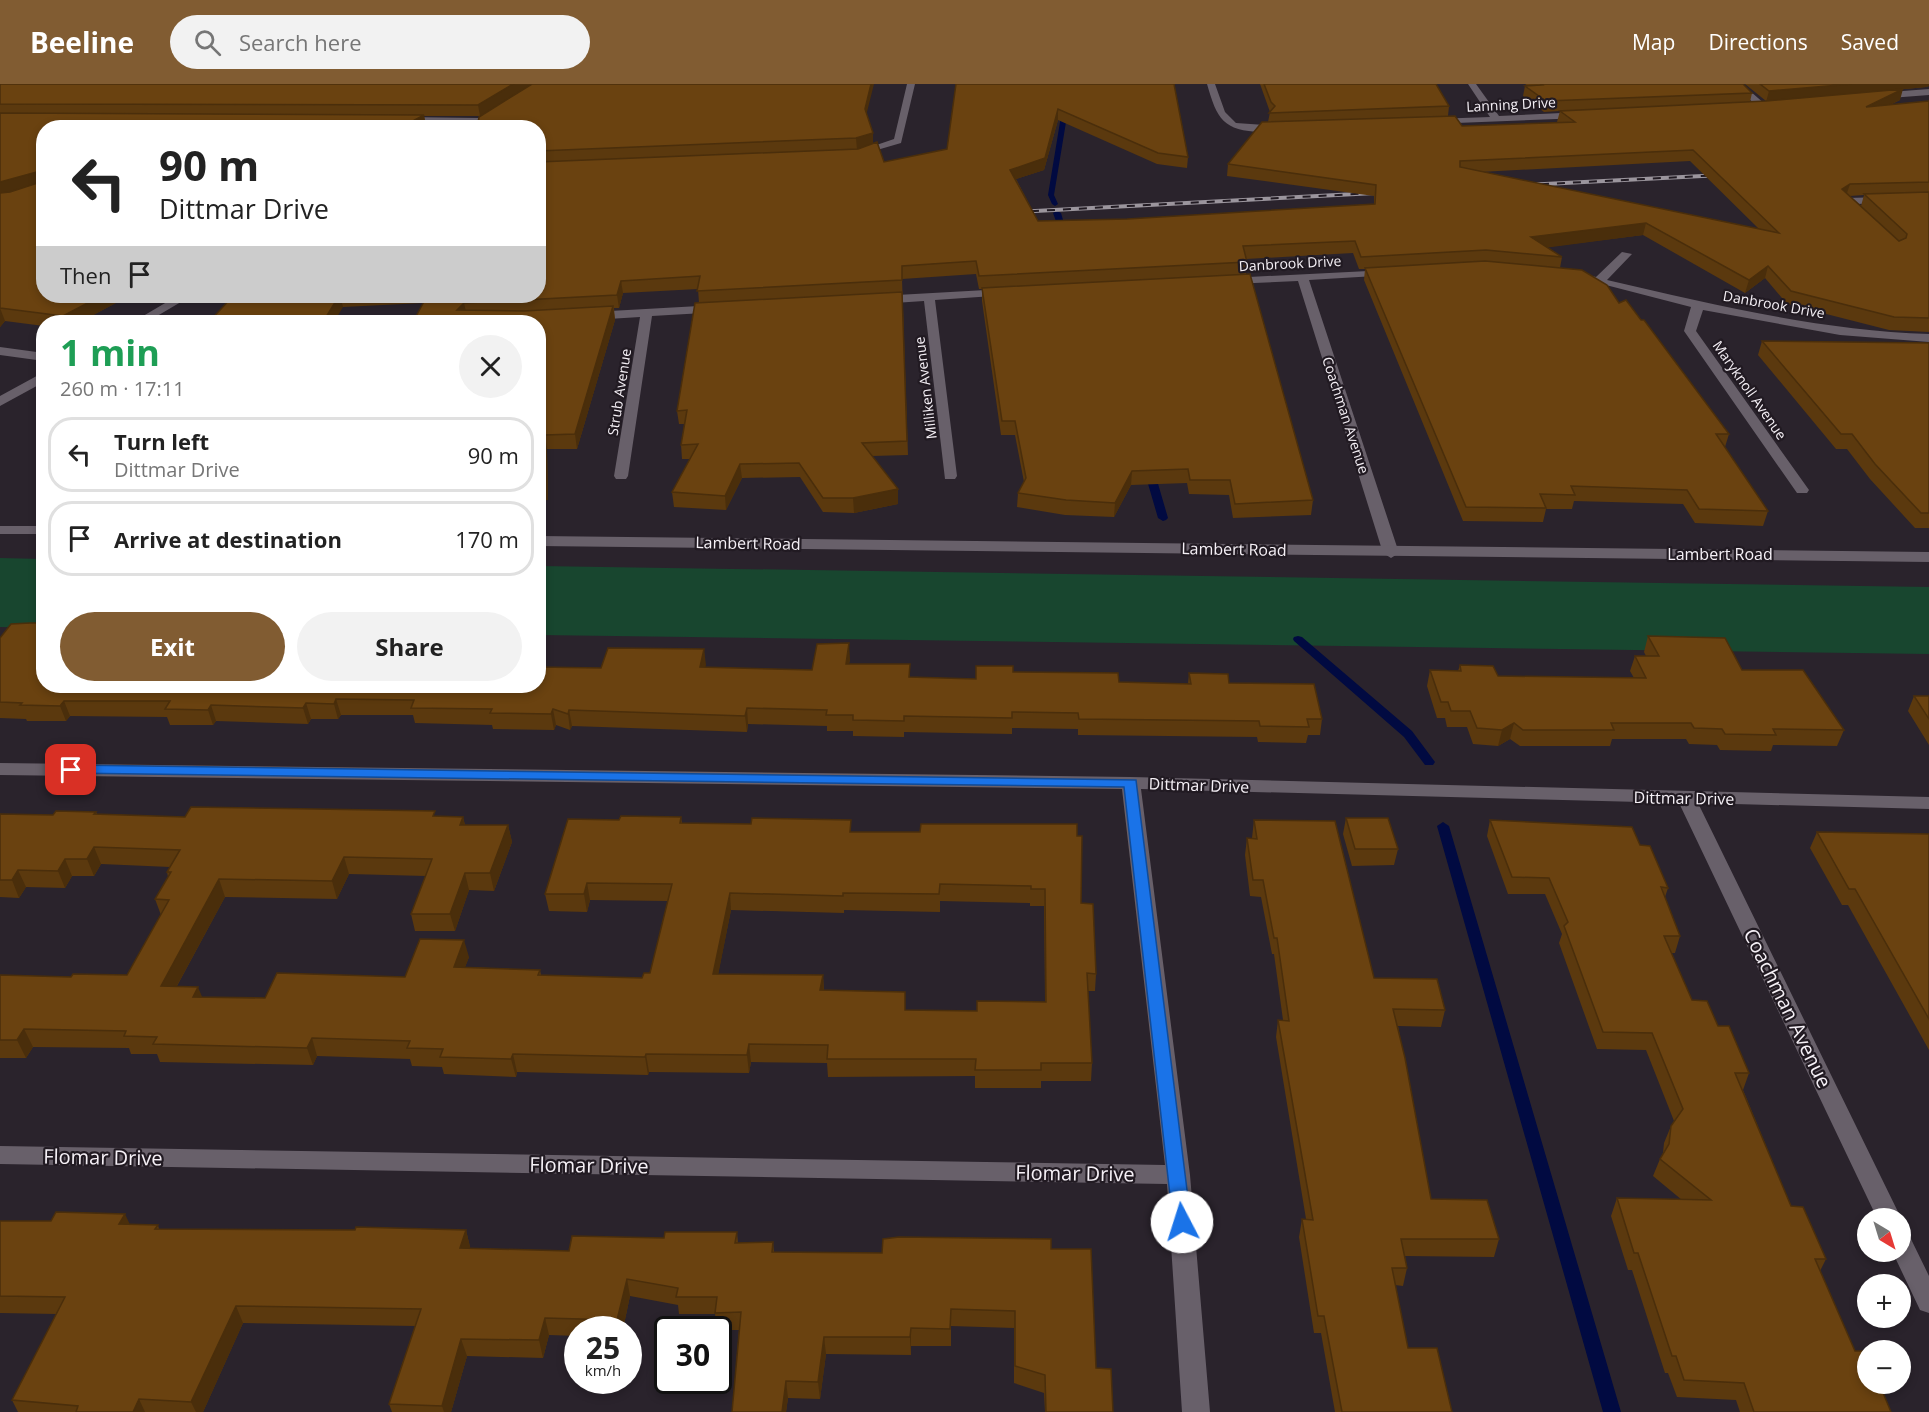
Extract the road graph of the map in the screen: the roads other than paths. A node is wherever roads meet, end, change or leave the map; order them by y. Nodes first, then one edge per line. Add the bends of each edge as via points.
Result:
1 (911, 84) edge
2 (1211, 84) edge
3 (1472, 84) edge
4 (1737, 84) edge
5 (1929, 92) edge
6 (1870, 97) edge
7 (506, 105) edge
8 (1775, 106) edge
9 (1751, 107) edge
10 (1763, 107) junction
11 (1589, 115) edge
12 (1496, 119) junction
13 (481, 120) edge
14 (1426, 123) edge
15 (1287, 129) edge
16 (846, 156) edge
17 (1929, 199) edge
18 (1862, 216) edge
19 (1626, 254) dead end
20 (1404, 272) edge
21 (1563, 274) edge
22 (1302, 278) junction
23 (1599, 281) junction
24 (1220, 282) edge
25 (1022, 292) edge
26 (929, 297) junction
27 (870, 300) edge
28 (172, 303) edge
29 (1698, 305) junction
30 (729, 308) edge
31 (646, 313) junction
32 (151, 315) edge
33 (575, 317) edge
34 (1929, 338) edge
35 (0, 351) edge
36 (36, 356) edge
37 (36, 381) edge
38 (0, 402) edge
39 (621, 476) dead end
40 (950, 476) dead end
41 (1802, 489) dead end
42 (0, 530) edge
43 (36, 530) edge
44 (546, 541) edge
45 (1391, 553) junction
46 (1929, 557) edge
47 (0, 769) edge
48 (1131, 783) junction
49 (1687, 799) junction
50 (1929, 803) edge
51 (0, 1155) edge
52 (1178, 1175) junction
53 (1884, 1208) edge
54 (1910, 1262) edge
55 (1929, 1302) edge
56 (1196, 1412) edge

1 - 16 street via 898,141
2 - 15 street via 1219,114 1237,128
3 - 12 street
4 - 10 street
5 - 6 street
7 - 13 street
8 - 10 street
9 - 10 street
11 - 12 street, Lanning Drive
12 - 14 street, Lanning Drive
17 - 18 street via 1846,201
19 - 23 street
20 - 22 street, Danbrook Drive
21 - 23 street, Danbrook Drive
22 - 24 street, Danbrook Drive
22 - 45 street, Coachman Avenue
23 - 29 street, Danbrook Drive
25 - 26 street
26 - 27 street
26 - 40 street, Milliken Avenue
28 - 32 street
29 - 34 street, Danbrook Drive via 1800,325 1899,338
29 - 41 street, Maryknoll Avenue via 1690,332
30 - 31 street
31 - 33 street
31 - 39 street, Strub Avenue
35 - 36 street
37 - 38 street
42 - 43 street
44 - 45 street, Lambert Road
45 - 46 street, Lambert Road
47 - 48 street, Dittmar Drive
48 - 49 street, Dittmar Drive
48 - 52 street
49 - 50 street, Dittmar Drive
49 - 53 street, Coachman Avenue
51 - 52 street, Flomar Drive
52 - 56 street
54 - 55 street

